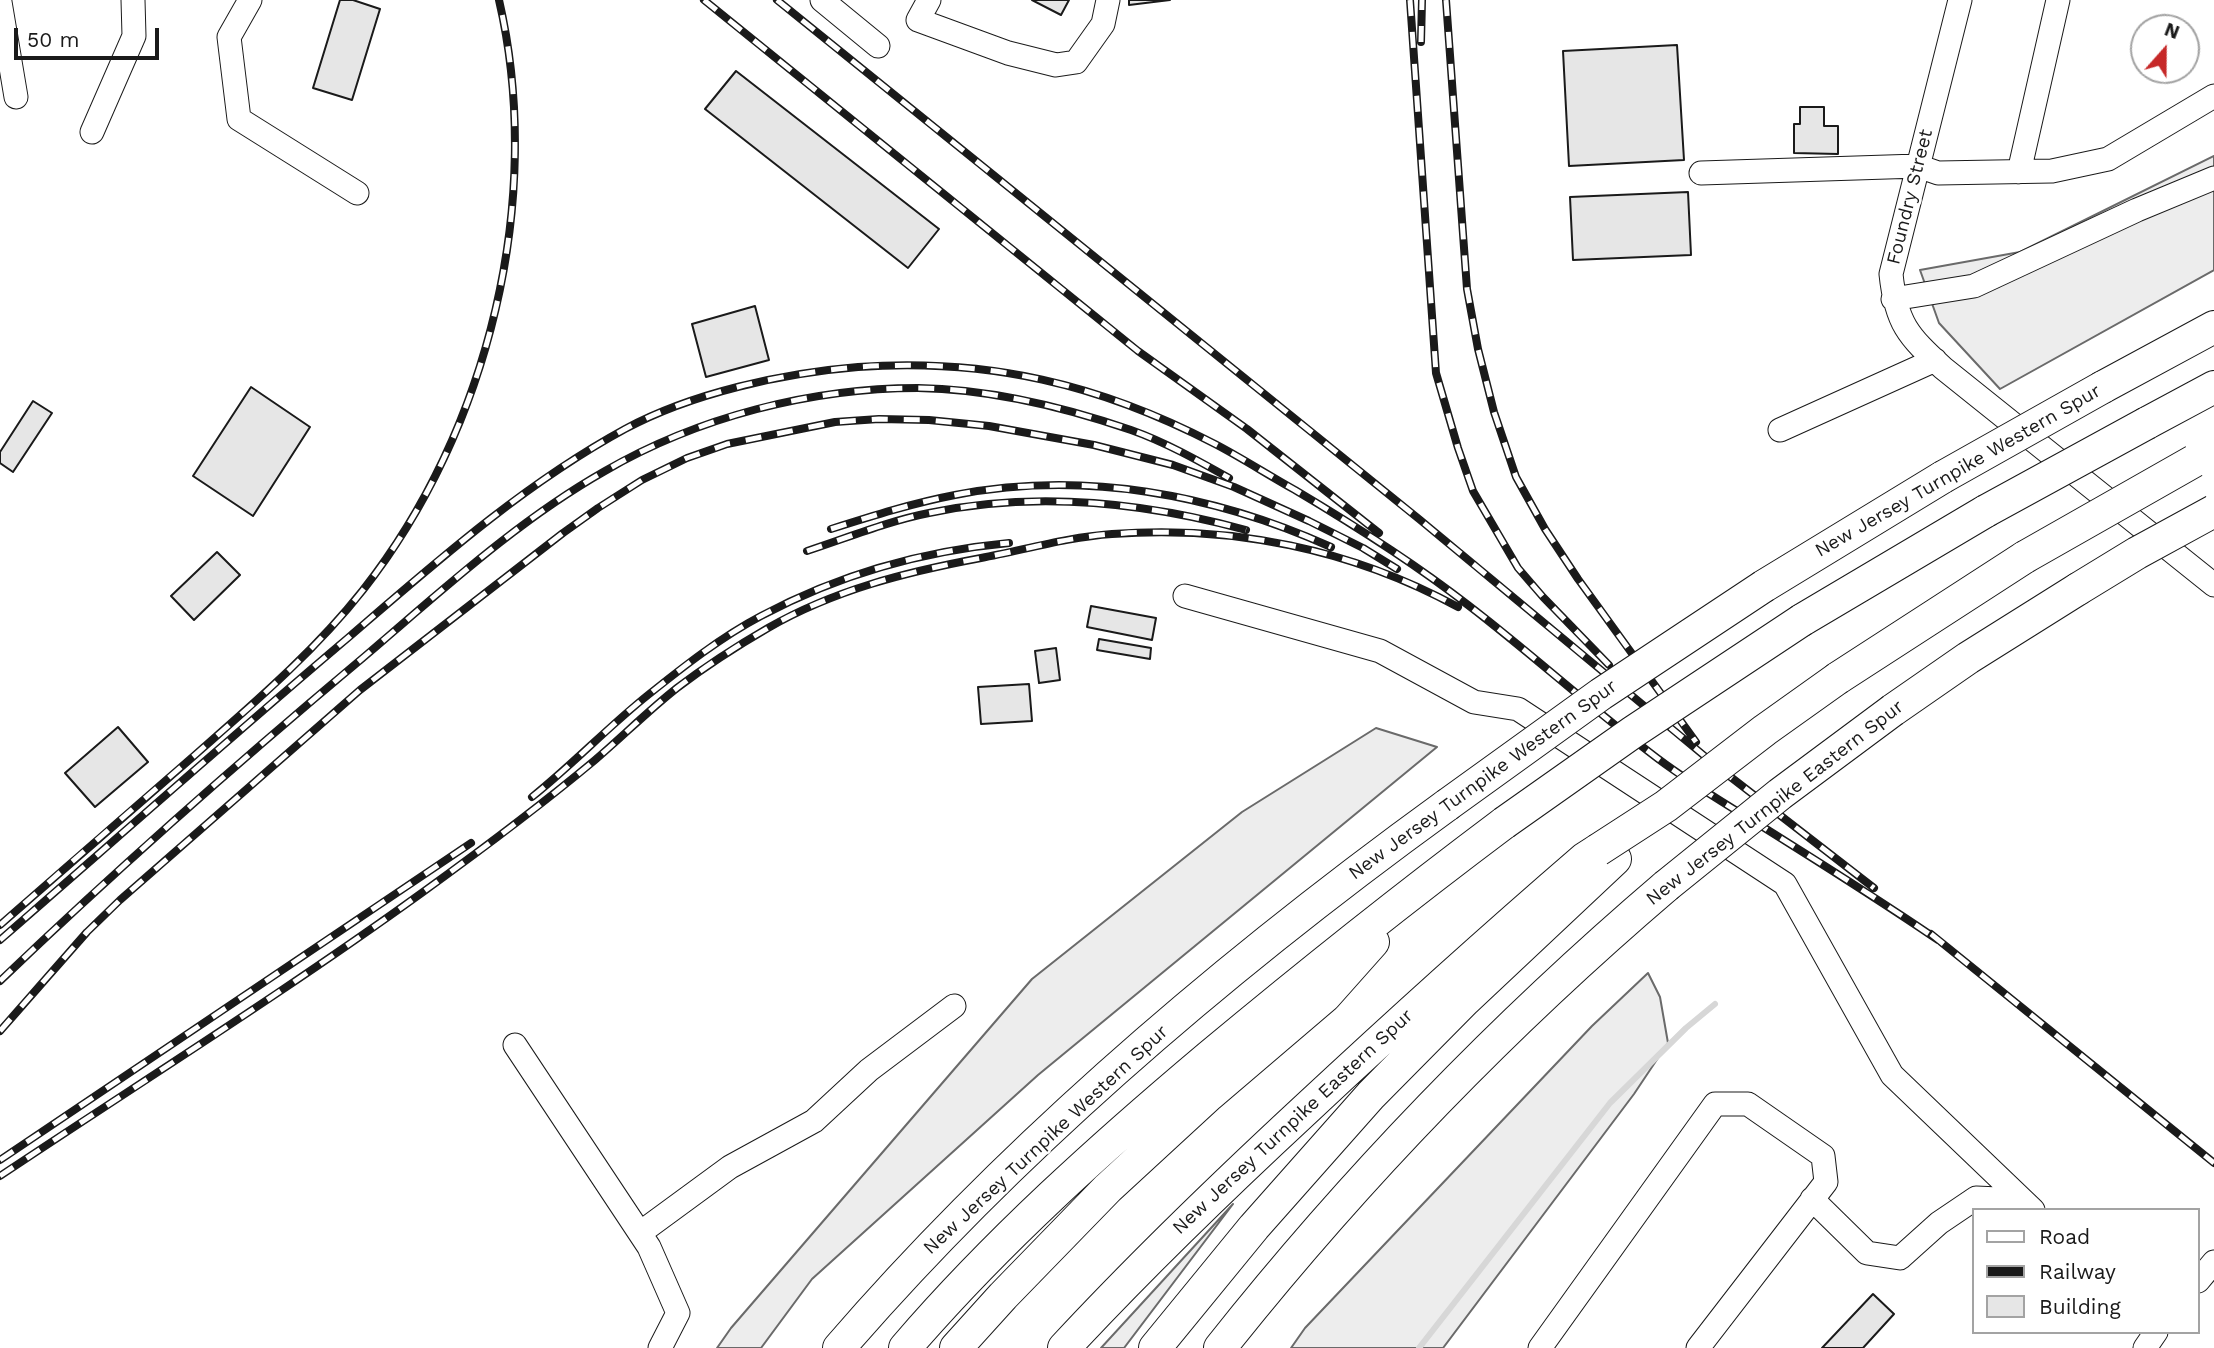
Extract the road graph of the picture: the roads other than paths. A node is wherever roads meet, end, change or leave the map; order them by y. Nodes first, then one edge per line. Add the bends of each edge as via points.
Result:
1 (133, 0) edge
2 (250, 0) edge
3 (822, 0) edge
4 (929, 0) edge
5 (1108, 0) edge
6 (1960, 0) edge
7 (2058, 0) edge
8 (0, 2) edge
9 (878, 46) dead end
10 (2214, 96) edge
11 (16, 97) dead end
12 (92, 132) dead end
13 (1918, 166) junction
14 (2019, 172) junction
15 (1701, 173) dead end
16 (2214, 178) edge
17 (357, 193) dead end
18 (1893, 299) junction
19 (2214, 312) edge
20 (2214, 327) edge
21 (1935, 360) junction
22 (2147, 363) junction
23 (2214, 387) edge
24 (1780, 430) dead end
25 (2204, 456) edge
26 (2214, 511) edge
27 (2214, 585) edge
28 (1185, 596) dead end
29 (1606, 855) junction
30 (1428, 881) junction
31 (954, 1006) dead end
32 (515, 1045) dead end
33 (1812, 1199) junction
34 (2027, 1205) edge
35 (640, 1233) junction
36 (2214, 1262) edge
37 (902, 1277) junction
38 (2200, 1279) edge
39 (660, 1348) edge
40 (819, 1348) edge
41 (839, 1348) edge
42 (905, 1348) edge
43 (956, 1348) edge
44 (1064, 1348) edge
45 (1155, 1348) edge
46 (1220, 1348) edge
47 (1540, 1348) edge
48 (1698, 1348) edge

1 - 12 street via 134,36
2 - 17 street via 229,37 239,118
3 - 9 street
4 - 5 street via 918,20 1056,65 1076,62 1103,24
6 - 13 street, Foundry Street
7 - 14 street
8 - 11 street
10 - 14 street via 2108,159 2053,171
13 - 14 street via 1938,173
13 - 15 street
13 - 18 street, Foundry Street via 1891,274
16 - 18 street via 1975,286
18 - 21 street, Foundry Street via 1914,341
19 - 22 highway
20 - 22 highway, New Jersey Turnpike Western Spur
21 - 24 street
21 - 27 street, Foundry Street
22 - 37 highway, New Jersey Turnpike Western Spur, bridge via 1943,477 1764,586 1601,694 1447,805 1272,938 1124,1063
23 - 30 highway, bridge via 1986,511 1802,620 1633,732
25 - 29 highway, New Jersey Turnpike Eastern Spur, bridge via 2025,557 1838,678
26 - 46 highway, New Jersey Turnpike Eastern Spur, bridge via 2078,589 1893,710 1666,886 1559,980 1433,1103 1313,1235
28 - 34 street via 1380,651 1474,702 1518,709 1785,884 1892,1076
29 - 44 highway, New Jersey Turnpike Eastern Spur via 1576,867 1458,968 1146,1262
29 - 45 highway, New Jersey Turnpike Eastern Spur via 1371,1095
30 - 42 highway via 1153,1104 972,1275
30 - 43 highway via 1325,996 1108,1188
31 - 35 street via 869,1070 814,1121 730,1167
32 - 35 street
33 - 34 street via 1867,1253 1900,1258 1976,1198
33 - 47 street via 1826,1182 1823,1156 1748,1104 1715,1104
33 - 48 street
35 - 39 street via 678,1313
36 - 38 street
37 - 40 highway
37 - 41 highway, New Jersey Turnpike Western Spur

